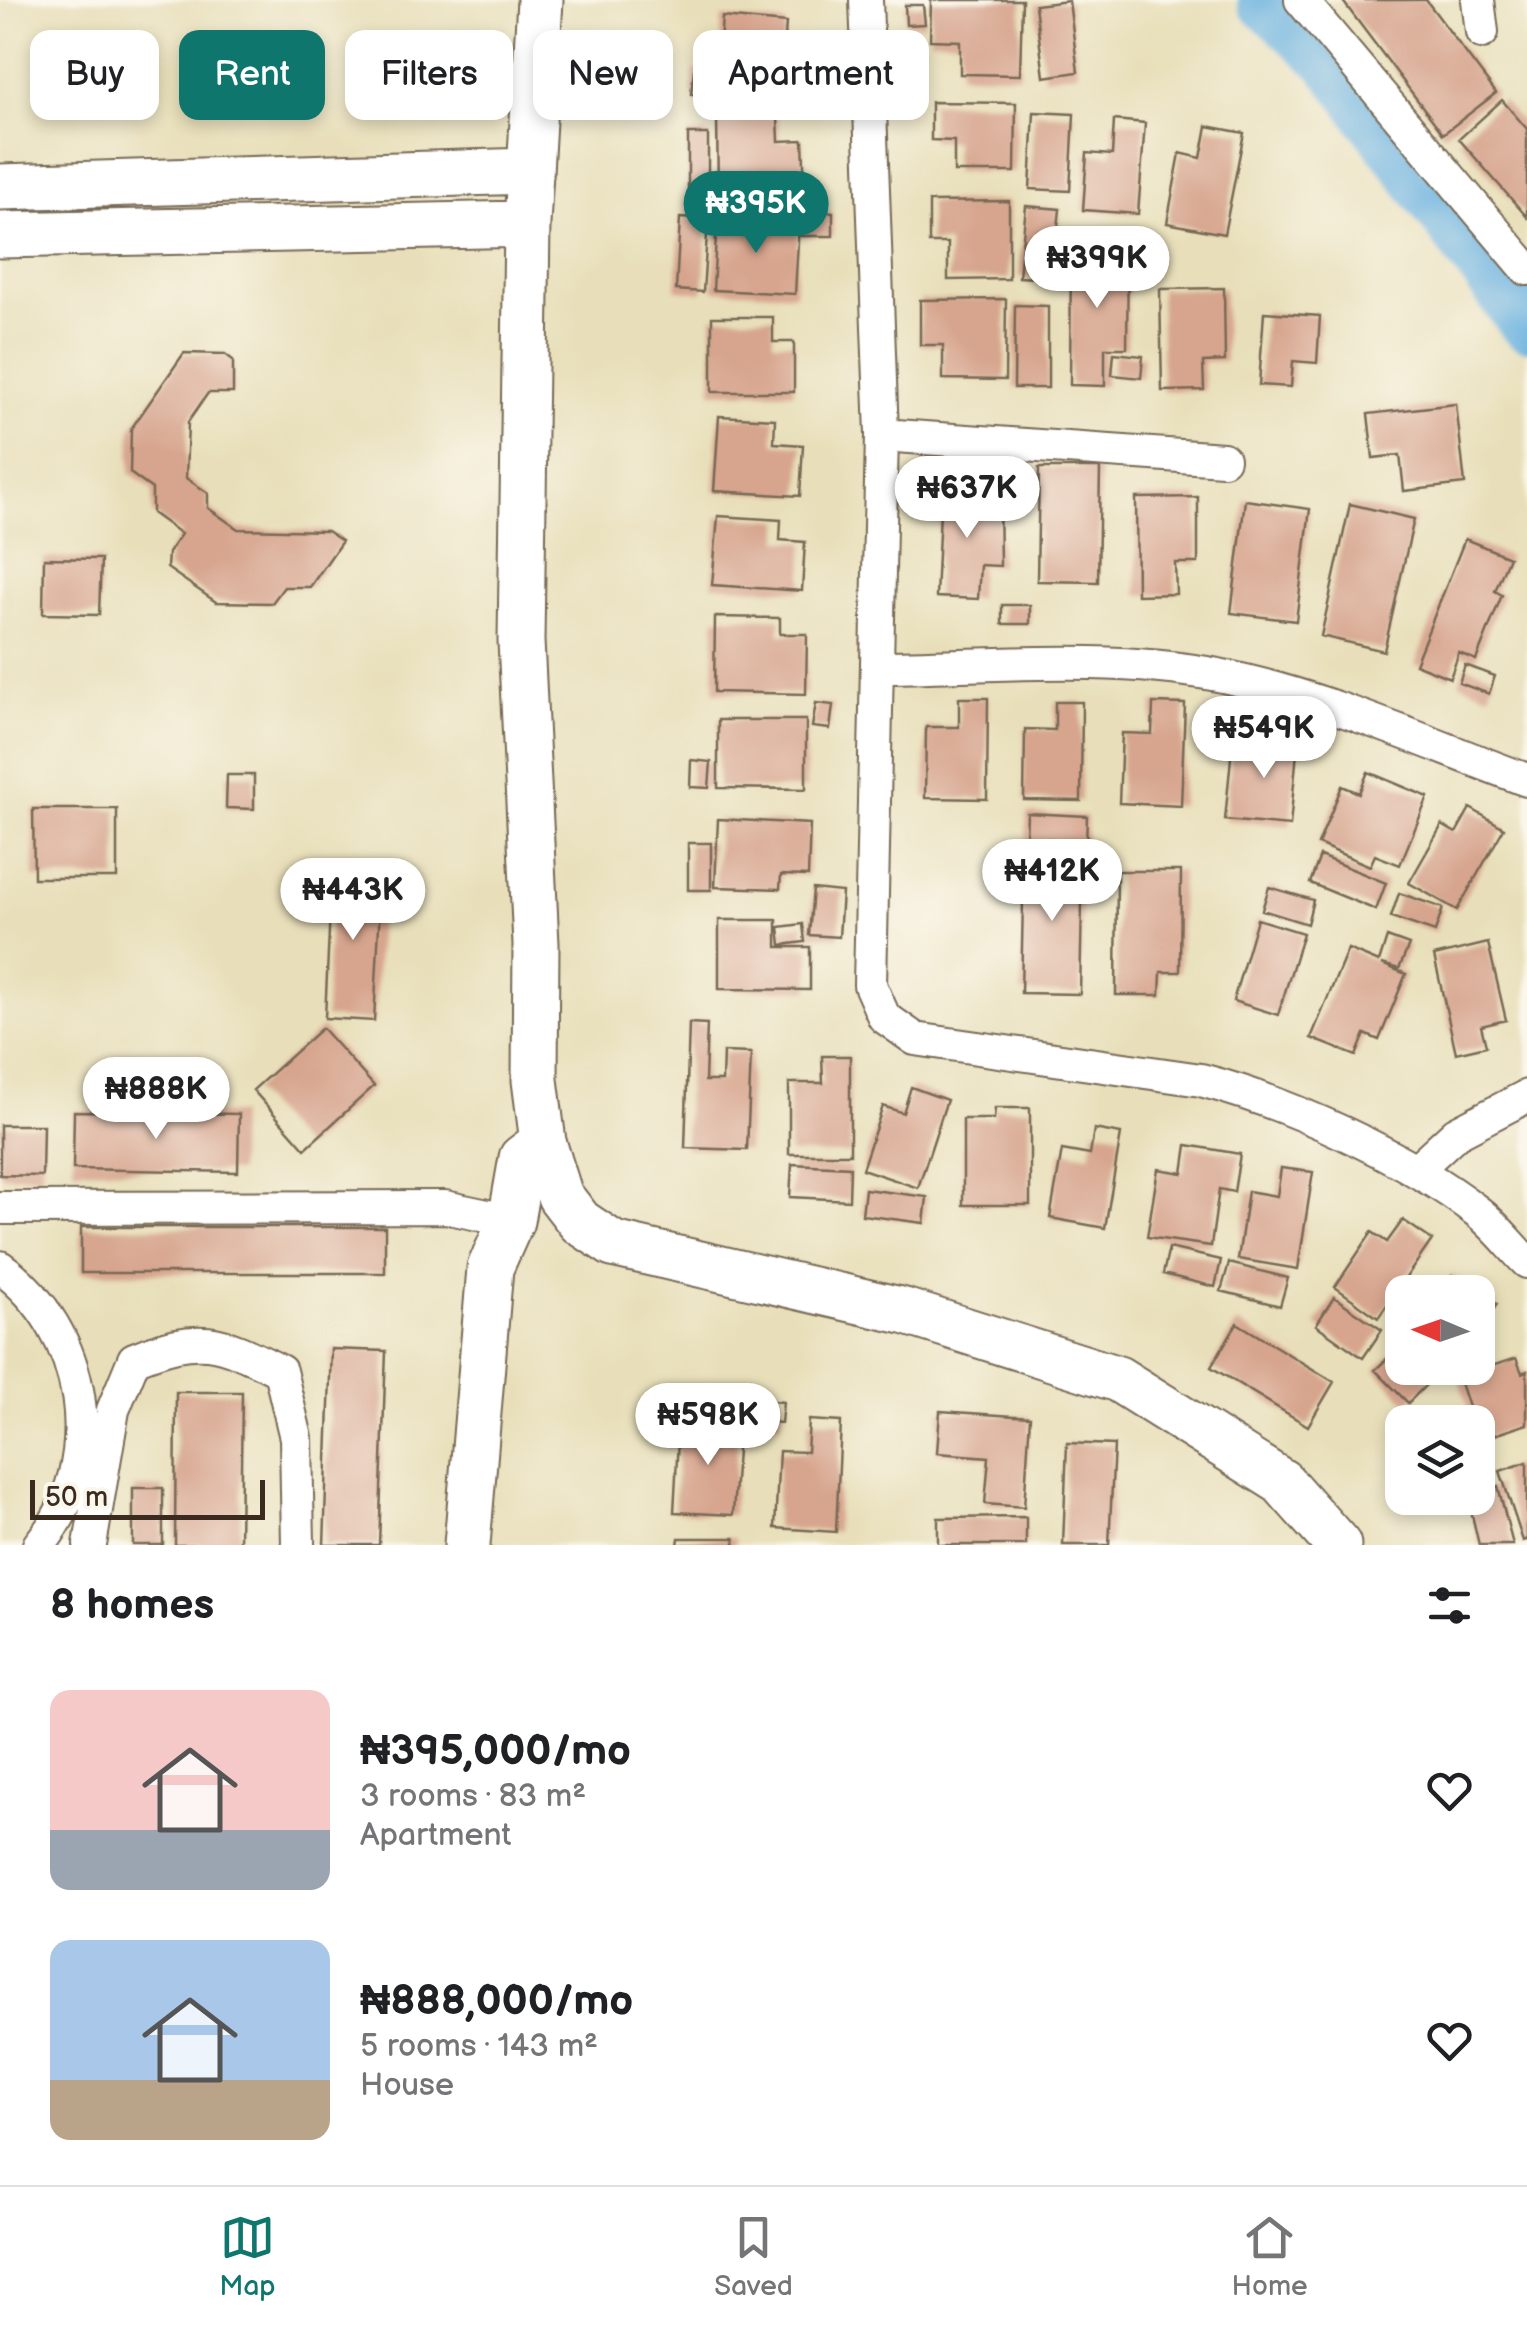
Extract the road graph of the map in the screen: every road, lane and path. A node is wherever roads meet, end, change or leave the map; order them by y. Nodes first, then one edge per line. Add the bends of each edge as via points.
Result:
1 (540, 0) edge
2 (866, 0) edge
3 (1301, 0) edge
4 (530, 171) junction
5 (0, 187) edge
6 (526, 224) junction
7 (0, 235) edge
8 (1527, 270) edge
9 (882, 435) junction
10 (1224, 459) dead end
11 (877, 666) junction
12 (1527, 780) edge
13 (1527, 1096) edge
14 (544, 1142) junction
15 (1416, 1170) junction
16 (0, 1208) edge
17 (511, 1220) junction
18 (592, 1231) junction
19 (1527, 1262) edge
20 (0, 1267) edge
21 (42, 1542) edge
22 (90, 1545) edge
23 (298, 1545) edge
24 (467, 1545) edge
25 (1338, 1545) edge

1 - 4 street
2 - 9 street
3 - 8 street
4 - 5 street
4 - 6 street
6 - 7 street
6 - 14 street via 521,641 536,944 535,1080
9 - 10 street
9 - 11 street
11 - 12 street via 1155,666 1215,675 1271,686
11 - 15 street via 870,984 884,1017 915,1039 1247,1092
13 - 15 street via 1456,1134
14 - 17 street via 522,1158
14 - 18 street via 560,1196
15 - 19 street via 1480,1214
16 - 17 street via 445,1207
17 - 18 street via 570,1234
17 - 24 street via 490,1268
18 - 25 street via 613,1244 904,1311 1118,1379 1282,1482
20 - 21 street via 54,1324 77,1384 80,1448 74,1479
22 - 23 street via 113,1410 134,1359 179,1342 228,1346 280,1371 296,1438

